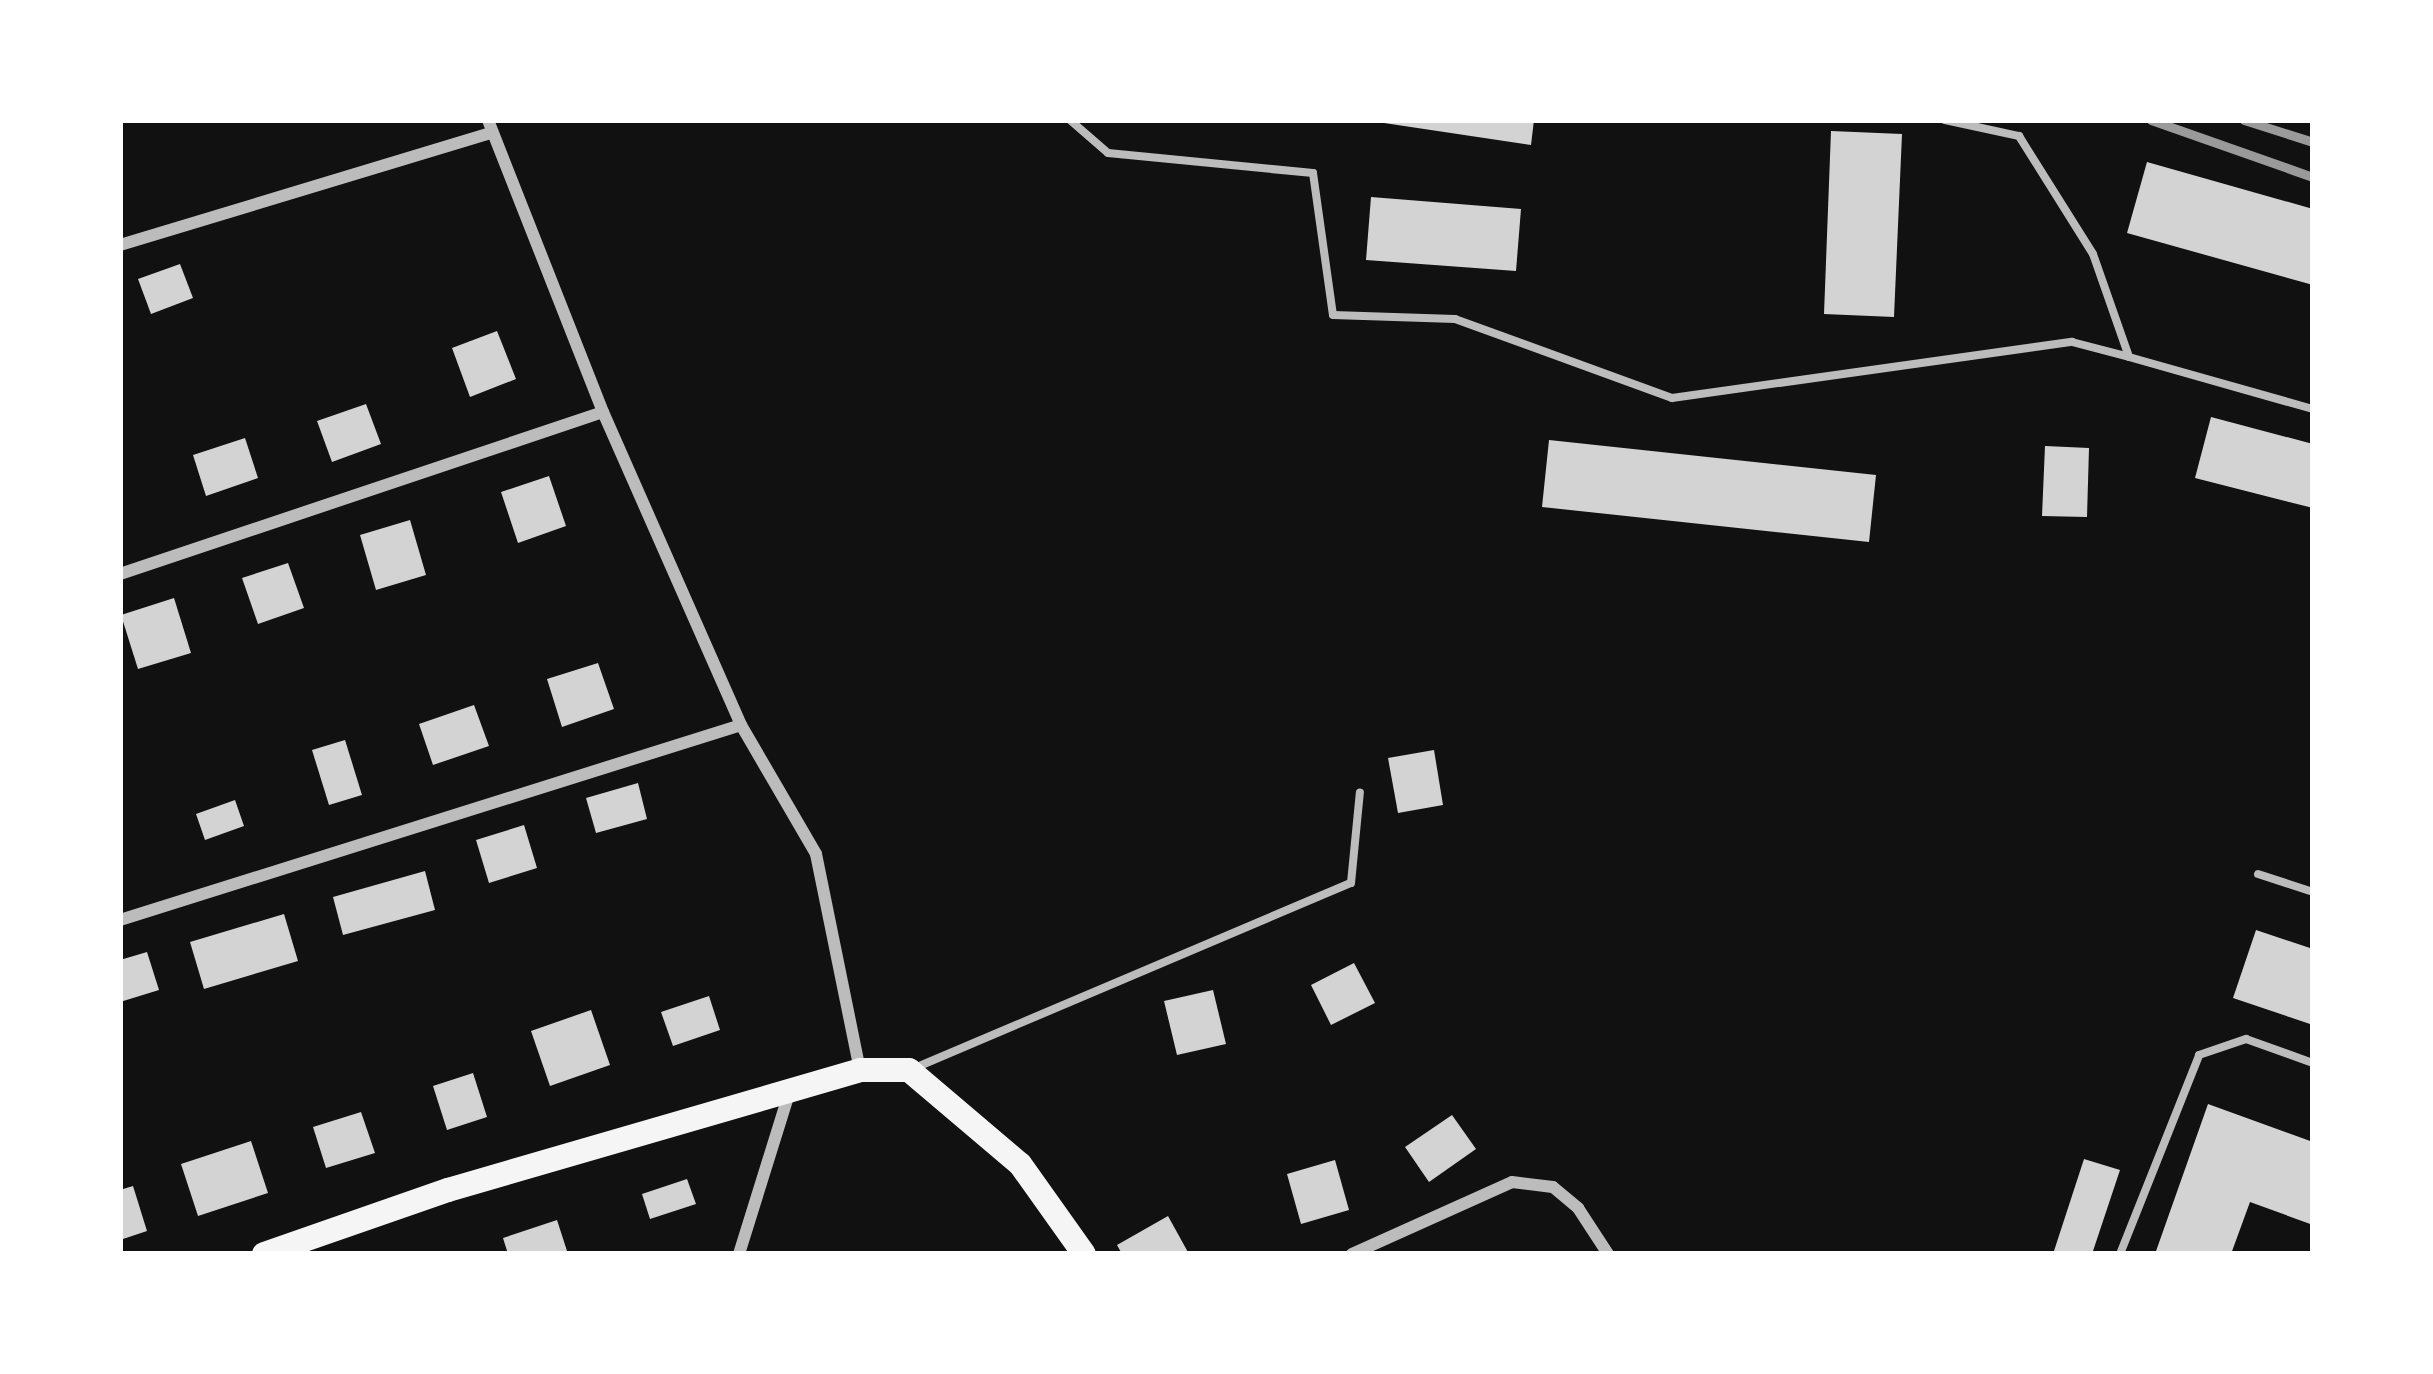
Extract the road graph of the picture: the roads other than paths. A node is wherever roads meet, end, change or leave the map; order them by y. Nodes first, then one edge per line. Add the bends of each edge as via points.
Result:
1 (1070, 120) edge
2 (1945, 120) edge
3 (490, 126) edge
4 (120, 245) edge
5 (2129, 357) junction
6 (2313, 409) edge
7 (603, 412) junction
8 (120, 574) edge
9 (741, 725) junction
10 (1360, 792) dead end
11 (2258, 874) dead end
12 (2313, 892) edge
13 (120, 920) edge
14 (2313, 1063) edge
15 (860, 1070) junction
16 (909, 1070) junction
17 (791, 1086) junction
18 (264, 1254) edge
19 (739, 1254) edge
20 (1084, 1254) edge
21 (1352, 1254) edge
22 (1608, 1254) edge
23 (2120, 1254) edge

1 - 5 lane via 1108,153 1312,173 1333,315 1455,319 1672,398 2072,342
2 - 5 lane via 2019,136 2092,254
3 - 4 street
3 - 7 street
5 - 6 lane
7 - 8 street
7 - 9 street
9 - 13 street
9 - 15 street via 816,854
10 - 16 lane via 1351,884
11 - 12 lane
14 - 23 lane via 2246,1039 2199,1055
15 - 16 main road
15 - 17 main road
16 - 20 main road via 1020,1164
17 - 18 main road
17 - 19 street
21 - 22 street via 1511,1182 1553,1187

